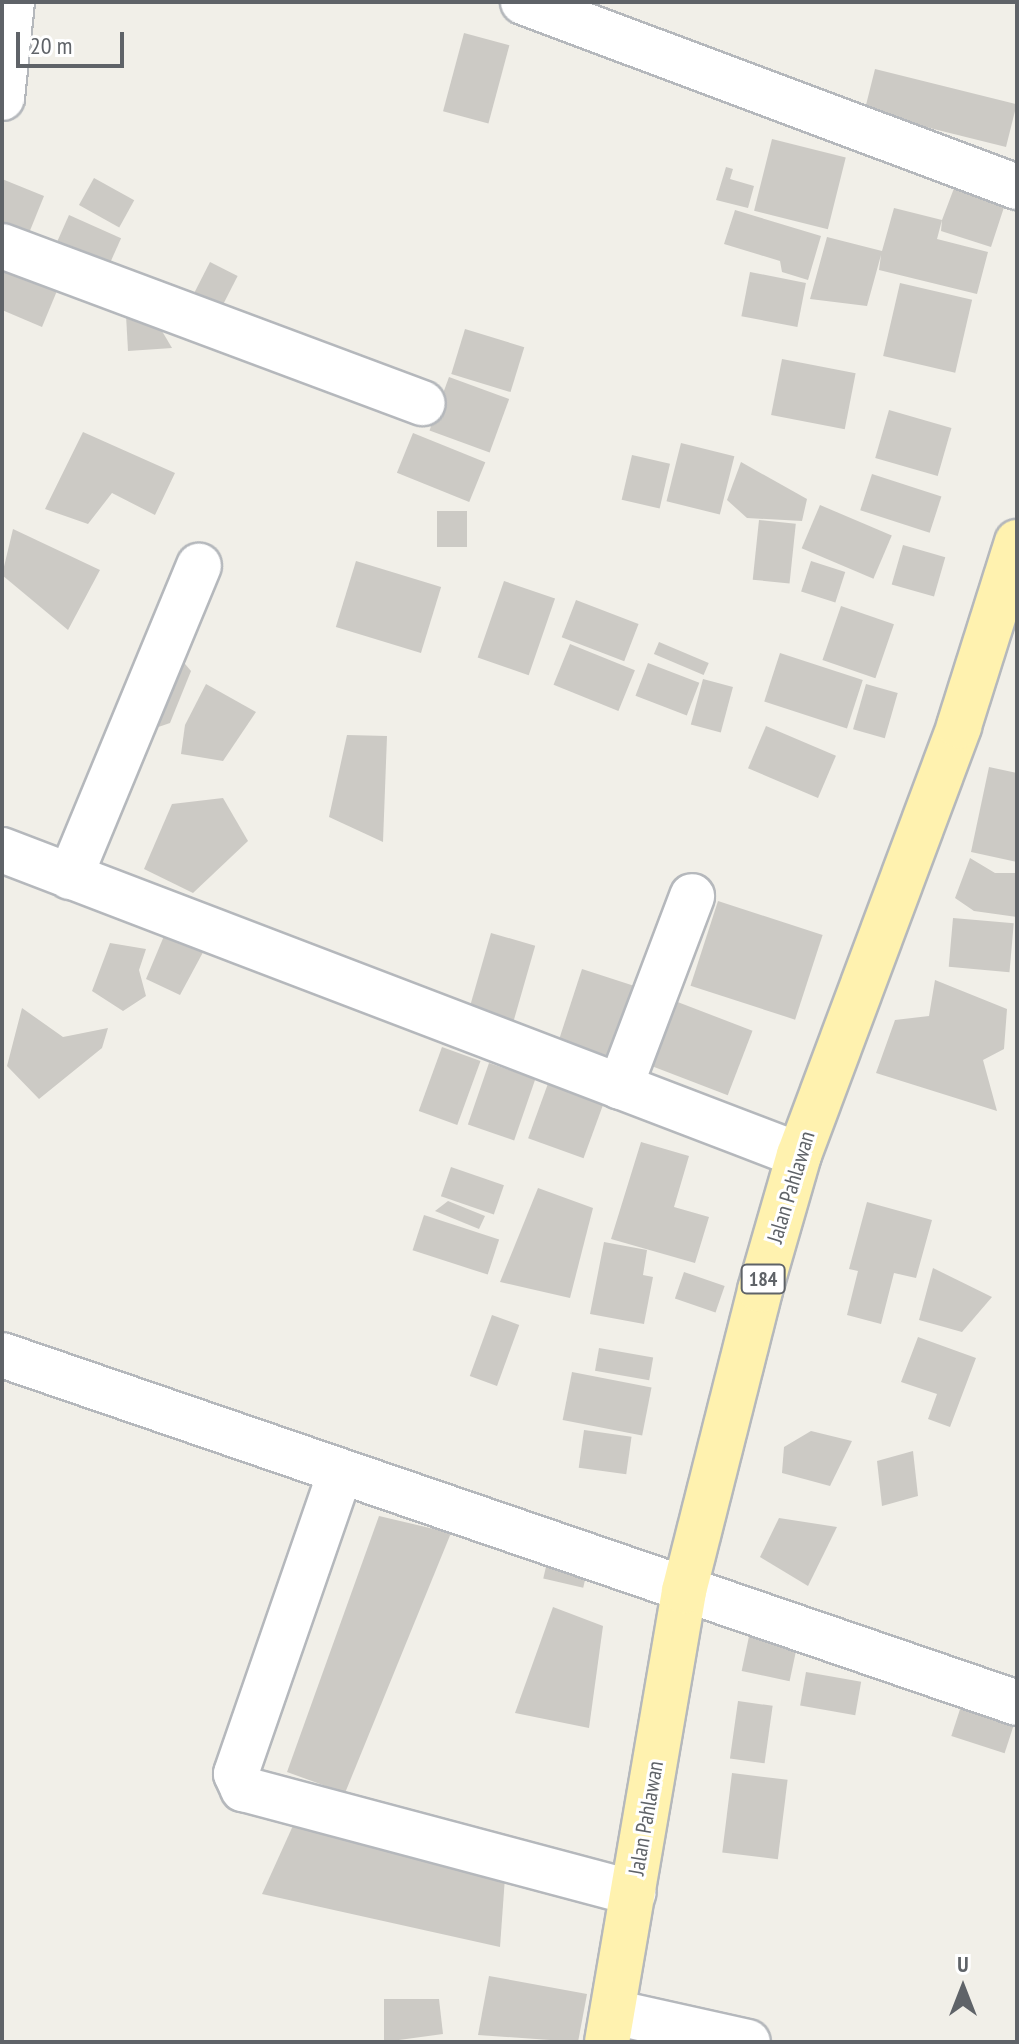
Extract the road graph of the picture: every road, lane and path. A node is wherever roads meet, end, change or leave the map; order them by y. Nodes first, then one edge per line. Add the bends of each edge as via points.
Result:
1 (12, 2) edge
2 (523, 2) edge
3 (2, 98) edge
4 (1017, 187) edge
5 (2, 246) edge
6 (423, 403) dead end
7 (1017, 542) edge
8 (199, 566) dead end
9 (2, 850) edge
10 (70, 877) junction
11 (692, 896) dead end
12 (620, 1087) junction
13 (799, 1155) junction
14 (2, 1355) edge
15 (339, 1476) junction
16 (684, 1591) junction
17 (1017, 1703) edge
18 (633, 1893) junction
19 (610, 2027) edge
20 (748, 2042) edge

1 - 3 street
2 - 4 street
5 - 6 street
7 - 13 main road, Jalan Pahlawan / 184 via 959,726
8 - 10 street
9 - 10 street
10 - 12 street
11 - 12 street
12 - 13 street
13 - 16 main road, Jalan Pahlawan / 184
14 - 15 street
15 - 16 street
15 - 18 street via 236,1774 243,1789
16 - 17 street
16 - 18 main road, Jalan Pahlawan / 184
18 - 19 main road, Jalan Pahlawan / 184
19 - 20 street

